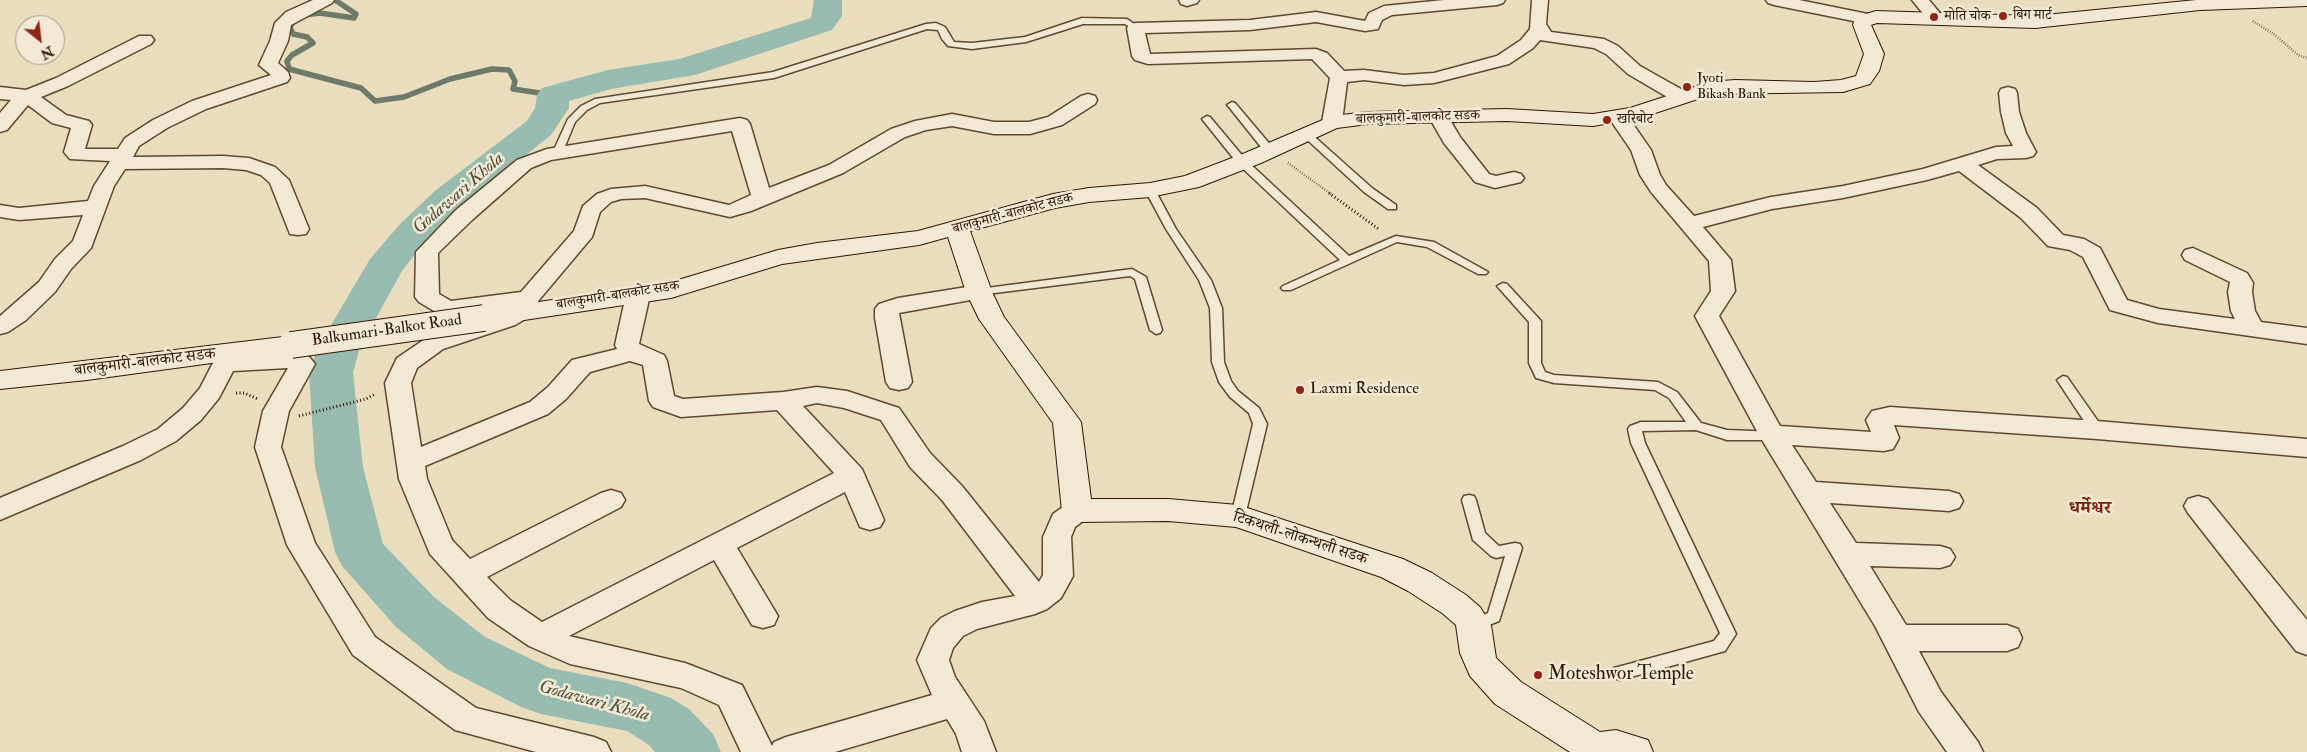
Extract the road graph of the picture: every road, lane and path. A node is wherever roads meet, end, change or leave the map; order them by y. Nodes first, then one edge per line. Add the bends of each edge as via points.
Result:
1 (1497, 0) edge
2 (1774, 0) edge
3 (1920, 0) edge
4 (324, 1) edge
5 (1536, 1) edge
6 (2307, 1) edge
7 (2203, 3) edge
8 (1936, 18) junction
9 (1868, 19) junction
10 (1136, 28) junction
11 (1539, 30) junction
12 (145, 40) dead end
13 (2307, 58) edge
14 (1339, 77) junction
15 (0, 93) edge
16 (2008, 93) dead end
17 (28, 96) junction
18 (1681, 98) junction
19 (1088, 100) dead end
20 (1232, 105) dead end
21 (1439, 116) junction
22 (1618, 118) junction
23 (1207, 119) dead end
24 (1332, 122) junction
25 (0, 126) edge
26 (1305, 134) junction
27 (1269, 150) junction
28 (557, 154) junction
29 (122, 159) junction
30 (1242, 162) junction
31 (1962, 163) junction
32 (1514, 178) dead end
33 (1150, 190) junction
34 (762, 198) junction
35 (97, 207) junction
36 (1392, 207) dead end
37 (0, 211) edge
38 (1690, 224) junction
39 (298, 229) dead end
40 (957, 229) junction
41 (1396, 239) junction
42 (2192, 255) dead end
43 (1347, 260) junction
44 (1482, 272) dead end
45 (1503, 286) dead end
46 (1286, 288) dead end
47 (979, 292) junction
48 (638, 295) junction
49 (525, 305) junction
50 (447, 309) junction
51 (484, 318) joint
52 (0, 327) edge
53 (1156, 330) dead end
54 (2252, 330) junction
55 (2307, 336) edge
56 (434, 344) junction
57 (291, 345) joint
58 (622, 356) dead end
59 (231, 357) junction
60 (0, 380) edge
61 (2063, 380) dead end
62 (899, 382) dead end
63 (398, 383) junction
64 (783, 401) junction
65 (299, 416) dead end
66 (1696, 426) junction
67 (2097, 430) junction
68 (1772, 435) junction
69 (2307, 448) edge
70 (421, 458) dead end
71 (852, 476) junction
72 (1808, 491) junction
73 (610, 500) dead end
74 (1469, 500) dead end
75 (1949, 502) dead end
76 (2198, 506) dead end
77 (0, 510) edge
78 (1077, 511) junction
79 (1238, 516) junction
80 (870, 520) dead end
81 (719, 544) junction
82 (1848, 554) junction
83 (1940, 557) dead end
84 (472, 571) dead end
85 (1036, 601) junction
86 (763, 616) dead end
87 (1474, 626) junction
88 (540, 637) junction
89 (1897, 638) junction
90 (2007, 638) dead end
91 (2307, 642) edge
92 (1620, 673) dead end
93 (953, 703) junction
94 (594, 752) edge
95 (758, 752) edge
96 (786, 752) edge
97 (979, 752) edge
98 (1635, 752) edge
99 (1966, 752) edge

1 - 10 street via 1390,10 1365,26 1316,17 1250,26
2 - 9 street
3 - 8 street
4 - 29 street via 283,23 279,42 268,65 279,72 281,78 199,105 160,124 132,142
5 - 11 street
6 - 7 street
7 - 8 street via 2035,22
7 - 13 path via 2248,17
8 - 9 street
9 - 18 street, बालकुमारी-बालकोट सडक via 1862,25 1871,45 1873,62 1863,80 1814,88 1710,88
10 - 14 street via 1141,56 1148,59 1316,54
10 - 28 lane via 1127,22 1082,21 1026,38 972,46 951,44 942,28 926,27 774,75 598,101 584,108 571,121
11 - 14 street via 1527,44 1503,60 1434,78
11 - 18 street via 1546,36 1598,43 1612,50 1634,70
12 - 17 street
14 - 24 street
15 - 17 street
16 - 31 street via 2016,133 2026,152 1996,153
17 - 25 street via 17,104
17 - 29 street via 60,119 82,126 74,152 77,155
18 - 22 street, बालकुमारी-बालकोट सडक
19 - 34 street via 1054,121 1030,128 994,128 952,120 922,125 898,133 836,169
20 - 27 lane
21 - 22 street, बालकुमारी-बालकोट सडक
21 - 24 street, बालकुमारी-बालकोट सडक
21 - 32 street via 1451,139 1482,178 1495,182
22 - 38 street via 1641,150 1658,188
23 - 30 lane
24 - 26 street, बालकुमारी-बालकोट सडक
26 - 27 street, बालकुमारी-बालकोट सडक
26 - 36 lane
27 - 30 street, बालकुमारी-बालकोट सडक
27 - 41 path
28 - 34 street via 740,124
28 - 50 street via 524,164 464,214 427,252 427,297
29 - 35 street via 104,186
29 - 39 street via 249,164 268,171 279,180
30 - 33 street, बालकुमारी-बालकोट सडक via 1190,182
30 - 43 lane
31 - 38 street via 1917,176 1771,203
31 - 54 street via 2029,213 2056,241 2076,244 2092,253 2118,305 2158,316
33 - 40 street, बालकुमारी-बालकोट सडक via 1053,201
33 - 79 lane via 1171,229 1206,280 1216,308 1218,362 1225,382 1254,411 1260,424
34 - 49 street via 730,211 645,192 618,193 604,198 590,210 584,232
35 - 37 street via 19,214
35 - 52 street via 82,243 47,287 18,315
38 - 68 street via 1720,260 1722,291 1706,316
40 - 47 street
40 - 48 street, बालकुमारी-बालकोट सडक via 919,238 778,257 671,290
41 - 43 lane
41 - 44 lane via 1430,244
42 - 54 street via 2239,278 2243,311
43 - 46 lane
45 - 66 lane via 1534,321 1535,363 1540,375 1554,379 1658,386 1673,395
47 - 53 lane via 1132,272 1140,277
47 - 62 street via 887,309
47 - 78 street via 992,319 1067,422
48 - 49 street, बालकुमारी-बालकोट सडक
48 - 64 street via 627,345 634,354 645,355 655,361 662,401 681,408
49 - 50 street
49 - 51 street, बालकुमारी-बालकोट सडक
49 - 56 street via 508,320
50 - 56 street
51 - 57 street, Balkumari-Balkot Road, bridge
54 - 55 street
56 - 63 street via 406,364
57 - 59 street, बालकुमारी-बालकोट सडक
58 - 70 street via 580,366 563,387 539,408
59 - 60 street, बालकुमारी-बालकोट सडक
59 - 77 street via 192,414 167,435
59 - 94 street via 298,360 303,364 276,411 268,447 301,545 364,646 467,720
61 - 67 lane
63 - 65 path via 366,399
63 - 88 street via 413,479 440,546 499,609
64 - 71 street
64 - 85 street via 817,395 847,400 890,414 920,460 952,493
66 - 68 lane via 1727,435
66 - 92 lane via 1642,426 1635,429 1638,443 1728,634 1719,646
67 - 68 street via 1890,416 1879,420 1886,438 1884,442
67 - 69 street
68 - 72 street
71 - 80 street
71 - 81 street
72 - 75 street
72 - 82 street
73 - 84 street
74 - 87 lane via 1478,536 1496,552 1515,548 1494,617
76 - 91 street
78 - 79 street, टिकथली-लोकन्थली सडक via 1120,508
78 - 85 street via 1063,521 1057,537 1058,576 1050,590
79 - 87 street, टिकथली-लोकन्थली सडक via 1392,568 1454,604
81 - 86 street
81 - 88 street
82 - 83 street
82 - 89 street
85 - 93 street via 966,620 942,637 933,660
87 - 98 street via 1482,666 1508,693 1596,749 1616,746
88 - 95 street via 570,651 685,676 731,695
89 - 90 street
89 - 99 street via 1930,702
93 - 96 street
93 - 97 street via 972,731

